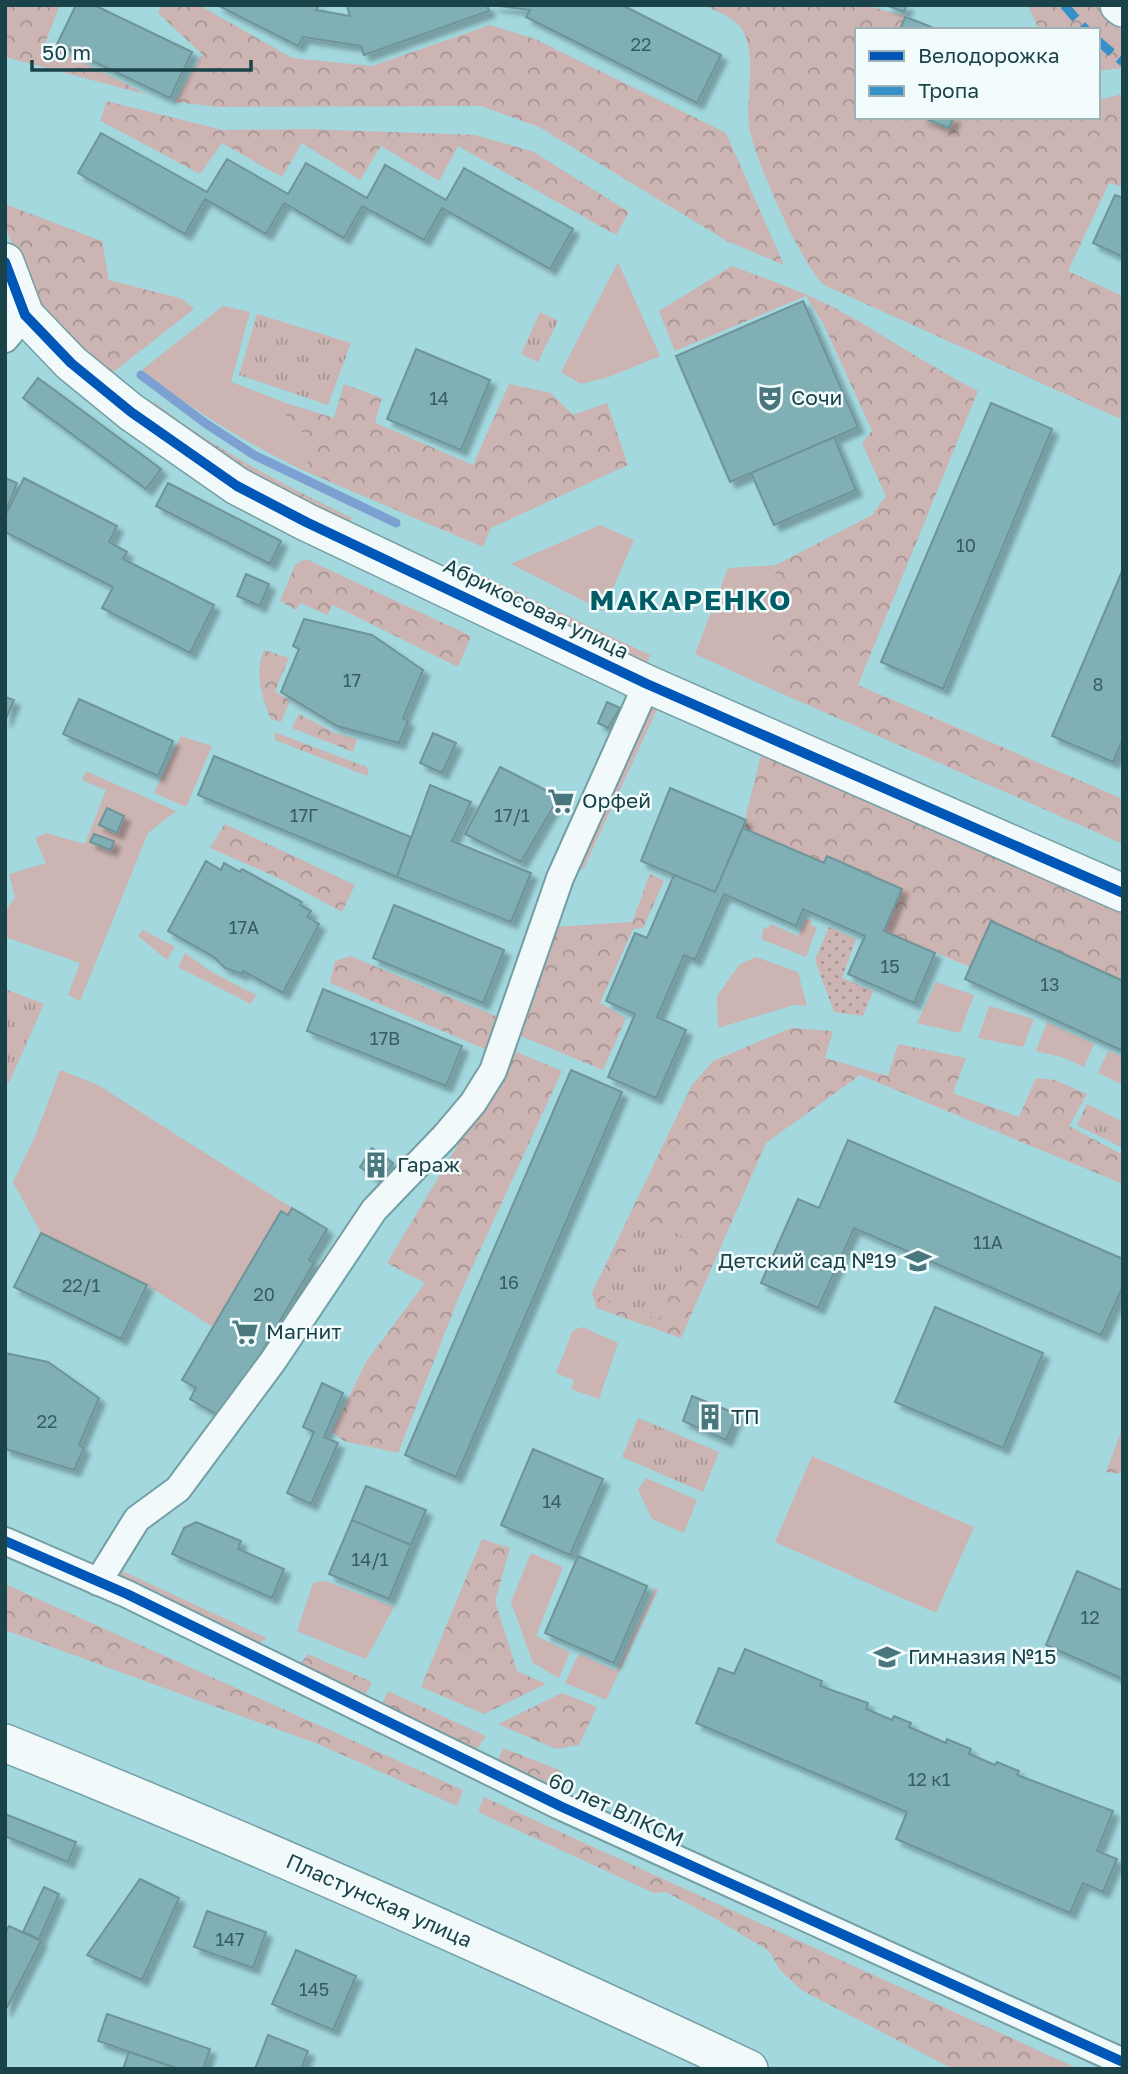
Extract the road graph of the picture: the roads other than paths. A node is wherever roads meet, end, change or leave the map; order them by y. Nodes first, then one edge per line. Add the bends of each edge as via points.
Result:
1 (5, 262) edge
2 (15, 327) edge
3 (648, 684) junction
4 (1123, 892) edge
5 (5, 1541) edge
6 (98, 1582) junction
7 (5, 1743) edge
8 (1123, 2062) edge
9 (749, 2069) edge

1 - 2 street, Абрикосовая улица
2 - 3 street, Абрикосовая улица via 236,486
3 - 4 street, Абрикосовая улица
3 - 6 street via 560,878 493,1071 445,1136 374,1210 273,1361 178,1489 137,1519
5 - 6 street, 60 лет ВЛКСМ
6 - 8 street, 60 лет ВЛКСМ via 560,1806
7 - 9 street, Пластунская улица via 144,1798 531,1966

